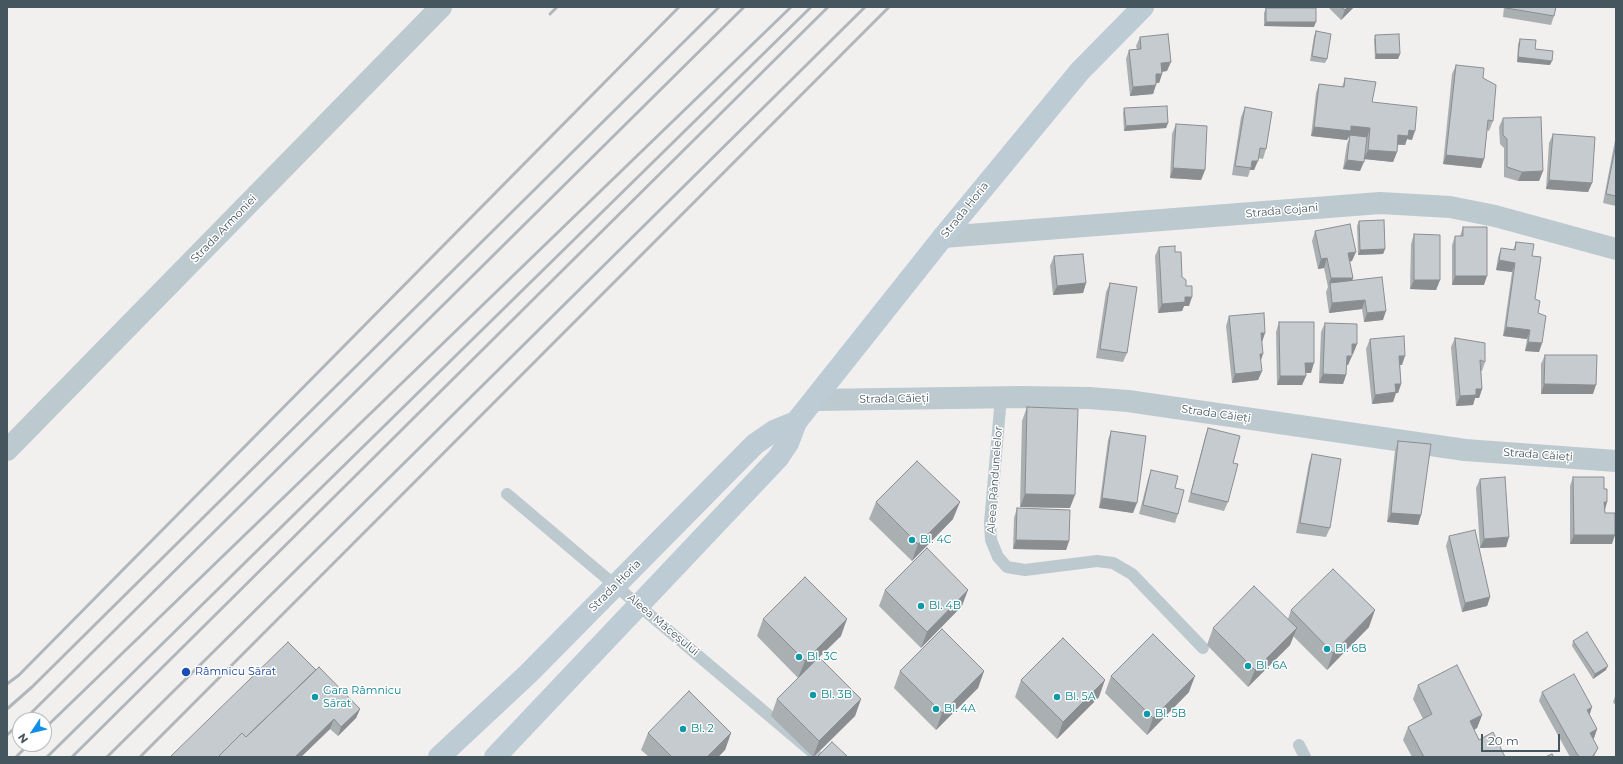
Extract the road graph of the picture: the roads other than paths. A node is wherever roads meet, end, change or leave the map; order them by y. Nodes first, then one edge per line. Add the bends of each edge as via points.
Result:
1 (441, 7) edge
2 (1144, 7) edge
3 (943, 237) junction
4 (1616, 249) edge
5 (1002, 397) junction
6 (815, 400) junction
7 (796, 422) junction
8 (7, 450) edge
9 (1616, 461) edge
10 (507, 494) dead end
11 (1203, 648) dead end
12 (1299, 745) dead end
13 (439, 757) edge
14 (495, 757) edge
15 (818, 757) edge
16 (1305, 757) edge

1 - 8 street, Strada Armoniei
2 - 3 street, Strada Horia via 1080,71
3 - 4 street, Strada Cojani via 1380,203 1450,207 1495,216
3 - 6 street, Strada Horia
5 - 6 street, Strada Căieți
5 - 9 street, Strada Căieți via 1128,401 1465,450
5 - 11 lane, Aleea Rândunelelor via 990,523 990,540 998,556 1007,567 1025,570 1097,561 1113,564 1132,574
6 - 7 street, Strada Horia
7 - 13 street, Strada Horia via 774,431 755,444 528,674
7 - 14 street, Strada Horia via 788,443 778,458
10 - 15 lane, Aleea Măceșului
12 - 16 lane

